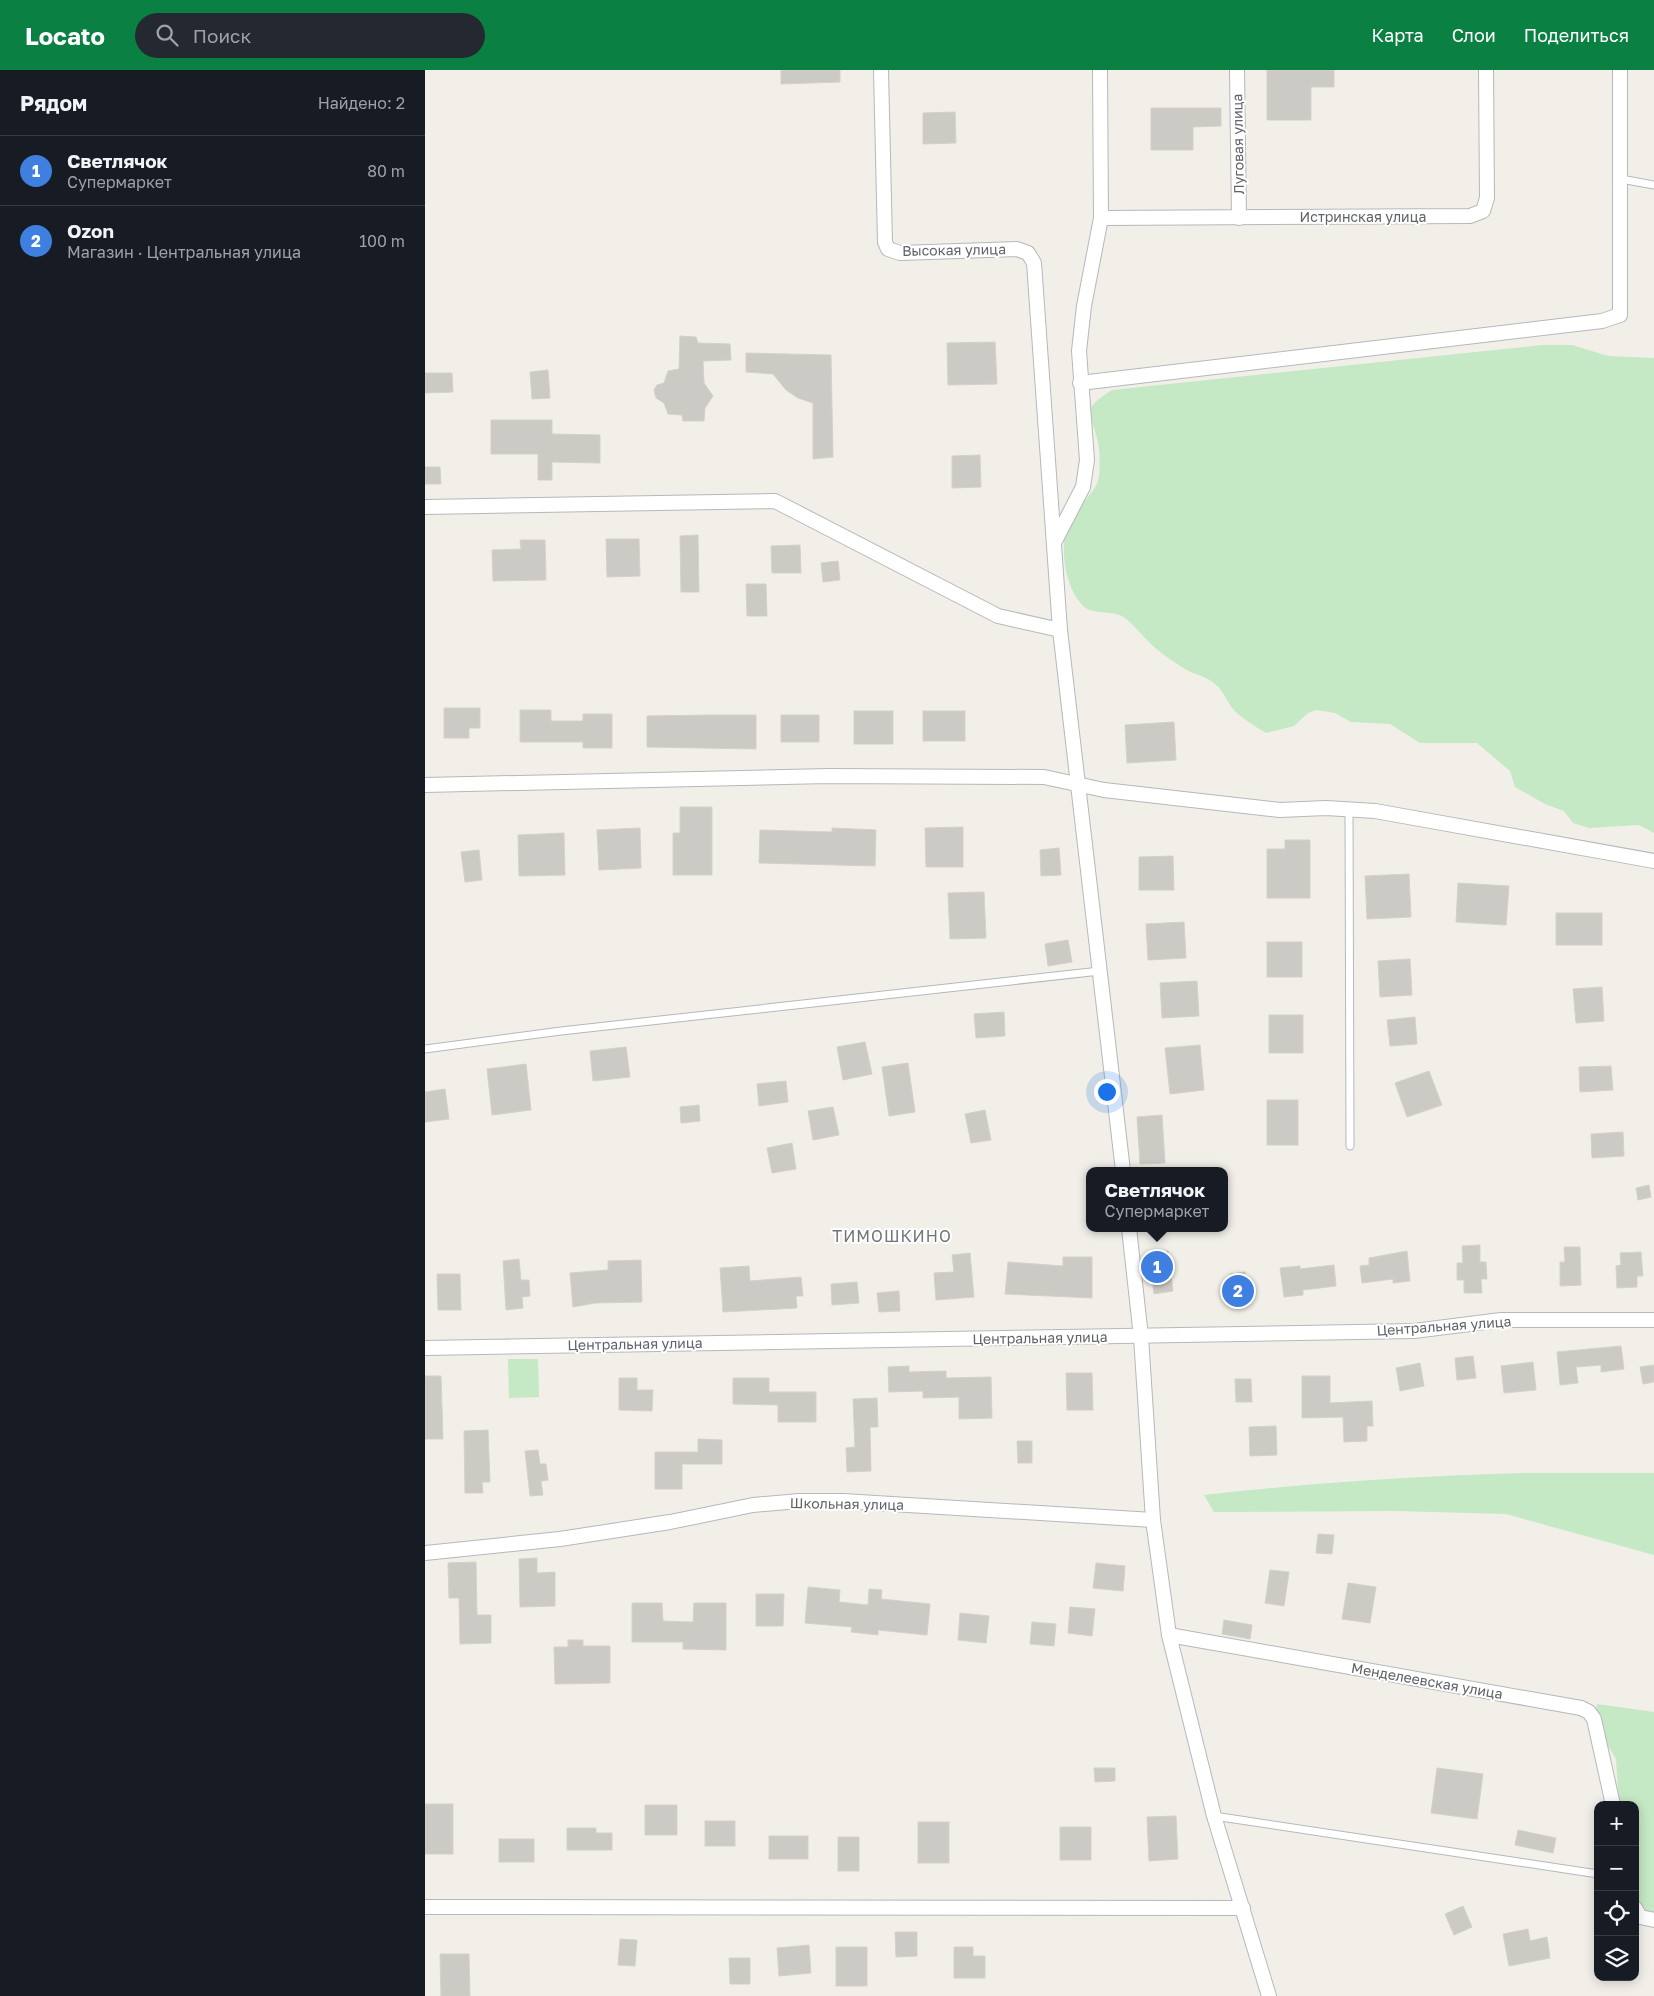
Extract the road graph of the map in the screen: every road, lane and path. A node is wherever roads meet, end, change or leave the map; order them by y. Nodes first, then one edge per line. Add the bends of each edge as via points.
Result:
1 (881, 70) edge
2 (1100, 70) edge
3 (1237, 70) edge
4 (1487, 70) edge
5 (1620, 70) edge
6 (1621, 179) junction
7 (1654, 185) edge
8 (1101, 218) junction
9 (1239, 218) junction
10 (1080, 383) junction
11 (425, 507) edge
12 (1054, 541) junction
13 (1060, 630) junction
14 (1077, 783) junction
15 (425, 785) edge
16 (1349, 808) junction
17 (1654, 861) edge
18 (1100, 971) junction
19 (425, 1049) edge
20 (1350, 1146) dead end
21 (1123, 1167) edge
22 (1129, 1232) edge
23 (1654, 1320) edge
24 (1141, 1336) junction
25 (425, 1348) edge
26 (1153, 1520) junction
27 (425, 1553) edge
28 (1169, 1635) junction
29 (1612, 1801) edge
30 (1214, 1816) junction
31 (1594, 1873) edge
32 (425, 1907) edge
33 (1243, 1908) junction
34 (1639, 1917) edge
35 (1654, 1920) edge
36 (1269, 1996) edge

1 - 12 street, Высокая улица via 885,242 888,250 900,253 1017,249 1028,253 1034,263
2 - 8 street
3 - 9 street, Луговая улица
4 - 9 street, Истринская улица via 1487,198 1483,211 1470,216
5 - 6 street
6 - 7 lane
6 - 10 street via 1620,315 1602,321
8 - 9 street, Истринская улица
8 - 10 street via 1084,306 1079,351
10 - 12 street via 1087,460 1083,487
11 - 13 street via 775,502 998,616
12 - 13 street
13 - 14 street
14 - 15 street via 1044,777 829,776
14 - 16 street via 1104,790 1280,810
14 - 18 street
16 - 17 street
16 - 20 lane
18 - 19 lane
18 - 21 street
22 - 24 street
23 - 24 street, Центральная улица via 1501,1320 1414,1330
24 - 25 street, Центральная улица
24 - 26 street
26 - 27 street, Школьная улица via 799,1501 560,1540
26 - 28 street
28 - 29 street, Менделеевская улица via 1581,1708 1594,1719
28 - 30 street
30 - 31 lane
30 - 33 street
32 - 33 street
33 - 36 street
34 - 35 street

